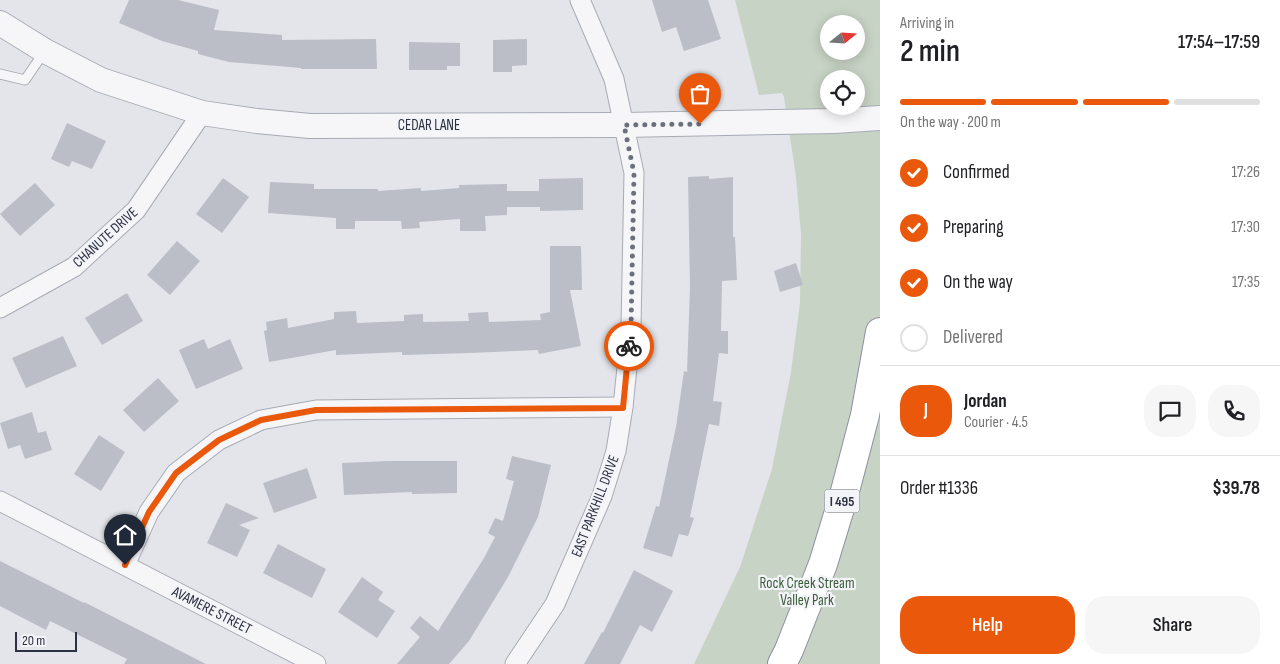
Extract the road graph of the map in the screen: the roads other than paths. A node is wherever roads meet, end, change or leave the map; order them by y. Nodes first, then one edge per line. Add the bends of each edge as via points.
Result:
1 (580, 0) edge
2 (0, 23) edge
3 (44, 51) junction
4 (0, 74) edge
5 (202, 113) junction
6 (880, 118) edge
7 (624, 125) junction
8 (0, 308) edge
9 (880, 332) edge
10 (623, 408) junction
11 (0, 502) edge
12 (125, 565) junction
13 (316, 664) edge
14 (516, 664) edge
15 (782, 664) edge

1 - 7 street, EAST PARKHILL DRIVE via 614,79
2 - 3 street, CEDAR LANE
3 - 4 lane via 25,80
3 - 5 street, CEDAR LANE via 101,80
5 - 7 street, CEDAR LANE via 310,126
5 - 8 street, CHANUTE DRIVE via 136,210 74,267
6 - 7 street, CEDAR LANE
7 - 10 street, EAST PARKHILL DRIVE via 634,173 631,327
9 - 15 highway, I 495 via 865,415 844,495 823,564
10 - 12 street via 316,410 261,420 219,440 176,473 149,512
10 - 14 street, EAST PARKHILL DRIVE via 616,451 602,496 556,604
11 - 12 street, AVAMERE STREET
12 - 13 street, AVAMERE STREET

